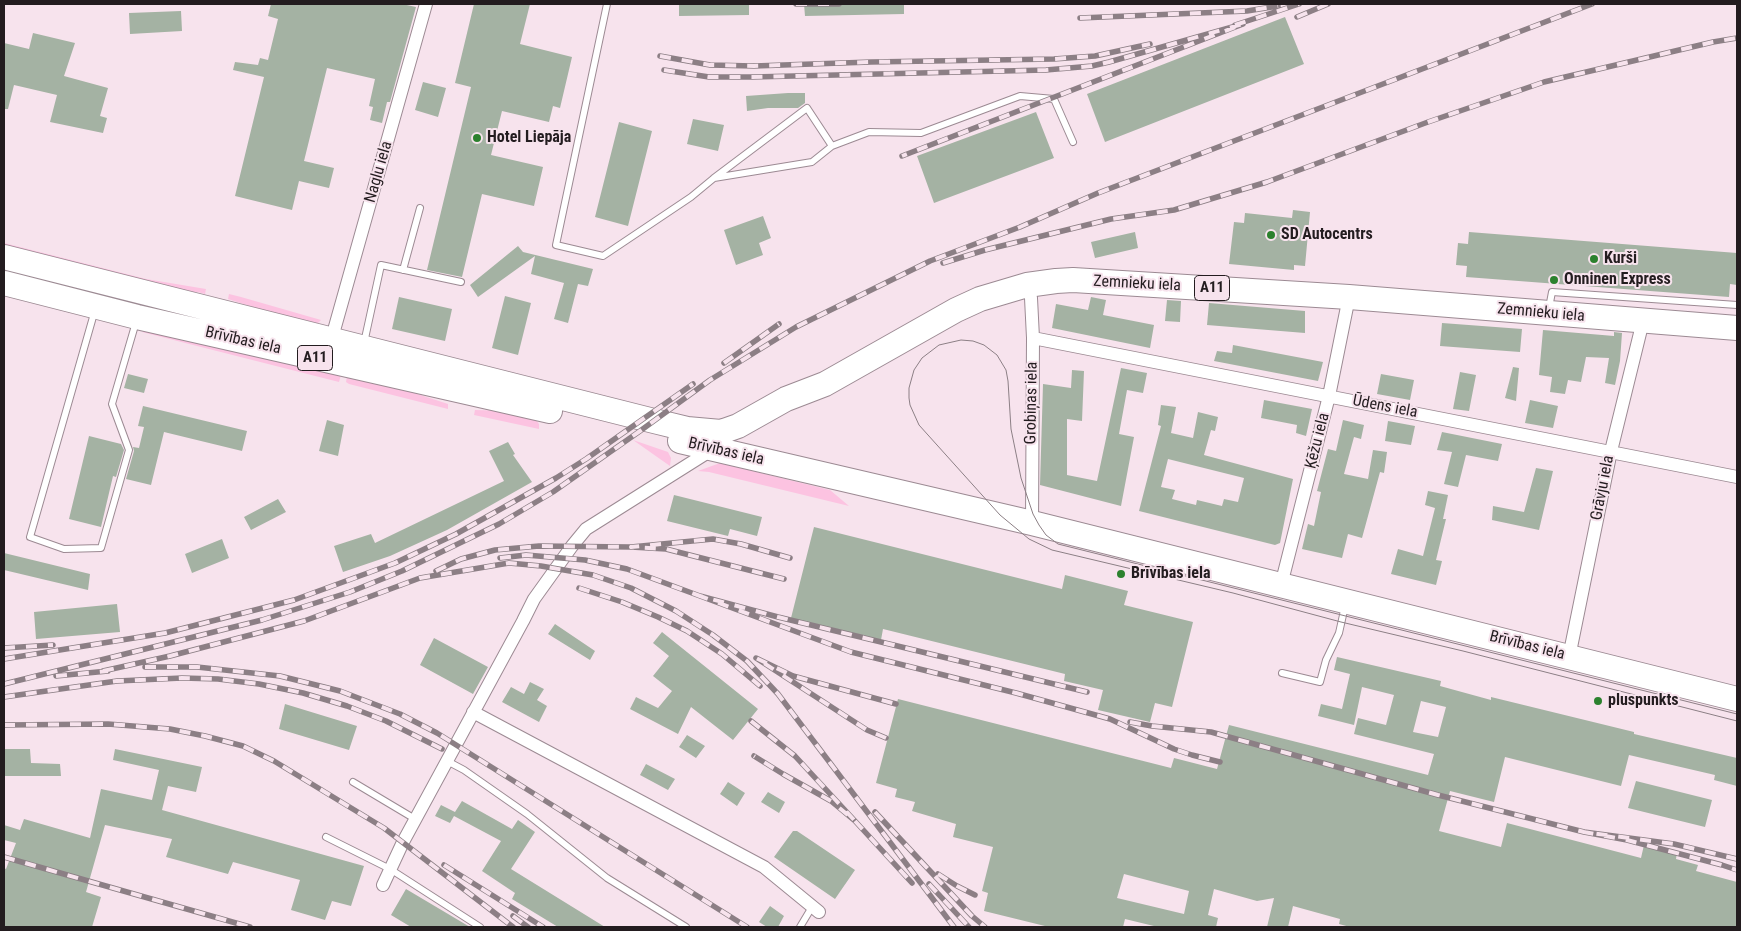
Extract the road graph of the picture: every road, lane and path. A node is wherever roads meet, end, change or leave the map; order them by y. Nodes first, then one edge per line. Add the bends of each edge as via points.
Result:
1 (426, 4) edge
2 (607, 4) edge
3 (1073, 142) dead end
4 (832, 146) junction
5 (714, 178) junction
6 (420, 208) dead end
7 (4, 257) edge
8 (403, 270) junction
9 (461, 282) dead end
10 (4, 283) edge
11 (1027, 285) junction
12 (1350, 297) junction
13 (1737, 304) edge
14 (96, 306) junction
15 (1548, 313) junction
16 (137, 316) junction
17 (1643, 321) junction
18 (1737, 328) edge
19 (1033, 338) junction
20 (332, 341) junction
21 (362, 349) junction
22 (1329, 396) junction
23 (717, 441) junction
24 (1611, 451) junction
25 (1737, 477) edge
26 (1032, 523) junction
27 (1281, 585) junction
28 (1346, 602) junction
29 (1569, 656) junction
30 (1282, 673) dead end
31 (1736, 695) edge
32 (473, 712) junction
33 (447, 761) junction
34 (353, 782) dead end
35 (416, 819) junction
36 (326, 837) dead end
37 (390, 869) junction
38 (383, 885) dead end
39 (816, 910) joint
40 (480, 927) edge
41 (686, 927) edge
42 (800, 927) edge

1 - 20 street, Naglu iela
2 - 5 lane via 556,245 603,256
3 - 4 lane via 1054,99 1020,96 921,134 869,132
4 - 5 lane via 812,162
4 - 5 lane via 807,108
6 - 8 lane
7 - 20 highway, Brīvības iela / A11
8 - 9 lane
8 - 21 lane via 381,265
10 - 14 highway, Brīvības iela / A11
11 - 12 highway, Zemnieku iela / A11 via 1073,280
11 - 19 street, Grobiņas iela via 1031,298
11 - 23 highway, Zemnieku iela / A11 via 956,310 825,384 809,399 756,432
12 - 15 highway, Zemnieku iela / A11
12 - 22 street, Ķēžu iela
13 - 15 lane via 1552,292
14 - 16 highway, Brīvības iela / A11
14 - 16 lane via 30,538 64,549 101,548 129,450 112,404
15 - 17 highway, Zemnieku iela / A11
16 - 23 highway, Brīvības iela / A11
17 - 18 highway, Zemnieku iela / A11
17 - 24 street, Grāvju iela
19 - 22 street, Ūdens iela
19 - 26 street, Grobiņas iela
20 - 21 highway, Brīvības iela / A11
21 - 23 highway, Brīvības iela / A11 via 687,429
22 - 24 street, Ūdens iela
22 - 27 street, Ķēžu iela
23 - 26 highway, Brīvības iela / A11
23 - 32 street via 586,530 534,599
24 - 25 street, Ūdens iela
24 - 29 street, Grāvju iela
26 - 27 highway, Brīvības iela / A11
27 - 28 highway, Brīvības iela / A11
28 - 29 highway, Brīvības iela / A11
28 - 30 lane via 1339,633 1320,682
29 - 31 highway, Brīvības iela / A11
32 - 33 street
32 - 39 street via 764,867
33 - 35 street
33 - 41 lane via 527,814 607,878
34 - 35 lane
35 - 37 street
36 - 37 lane
37 - 38 street
37 - 40 lane
39 - 42 lane

